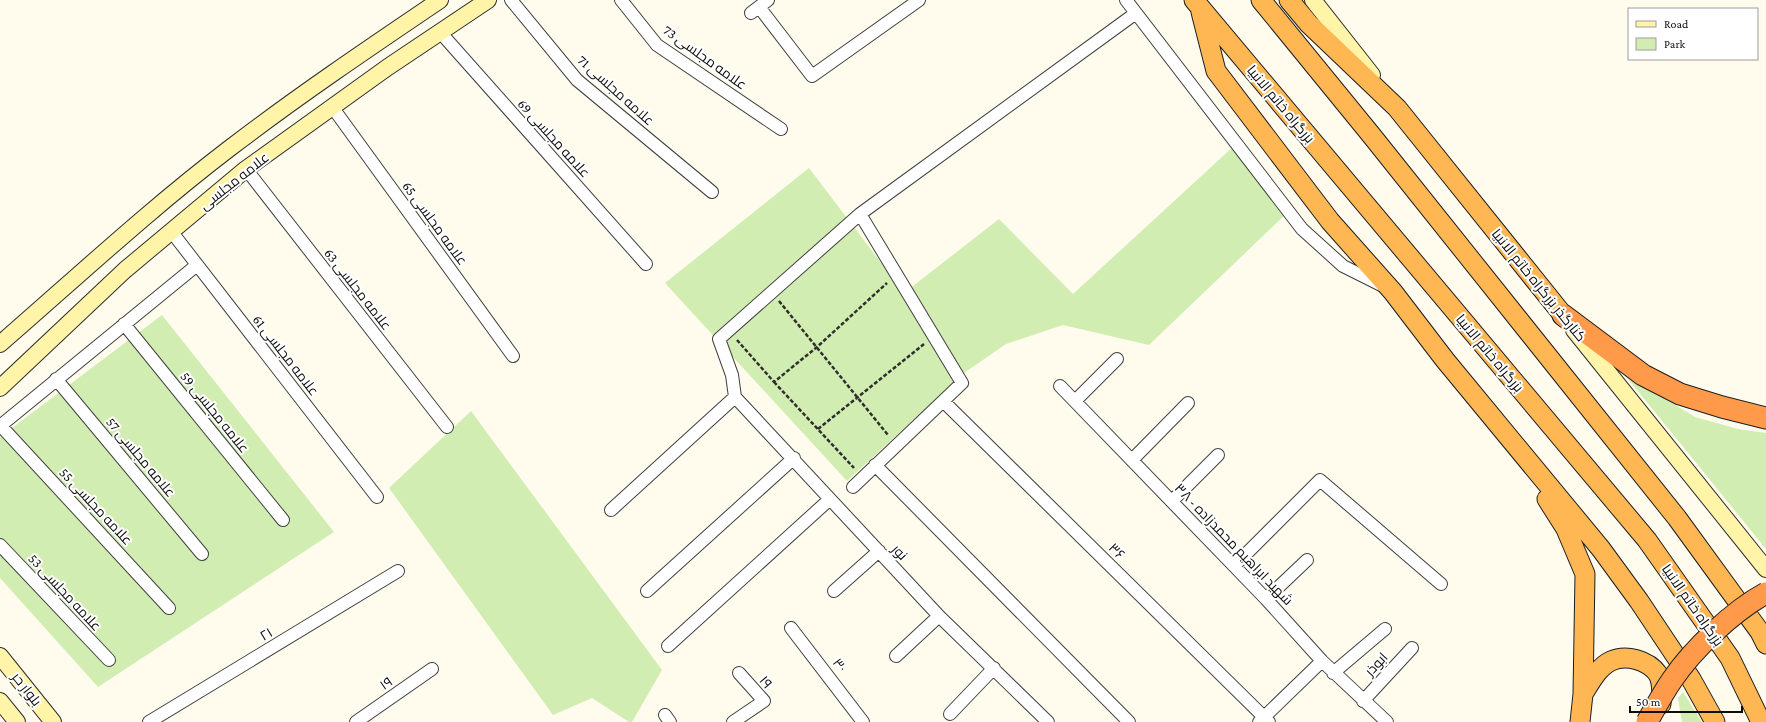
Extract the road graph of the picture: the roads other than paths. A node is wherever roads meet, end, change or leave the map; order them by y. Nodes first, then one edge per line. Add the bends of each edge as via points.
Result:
1 (440, 0) edge
2 (488, 0) edge
3 (511, 0) edge
4 (620, 0) edge
5 (919, 0) edge
6 (1126, 0) edge
7 (1261, 0) edge
8 (1289, 0) edge
9 (1313, 0) edge
10 (1197, 3) edge
11 (759, 7) edge
12 (1136, 13) junction
13 (440, 32) junction
14 (372, 46) junction
15 (388, 68) junction
16 (333, 108) junction
17 (1398, 108) junction
18 (781, 129) dead end
19 (246, 169) junction
20 (712, 192) dead end
21 (860, 214) junction
22 (172, 231) junction
23 (646, 264) dead end
24 (197, 265) junction
25 (1393, 292) junction
26 (1563, 316) junction
27 (124, 324) junction
28 (0, 344) edge
29 (512, 356) dead end
30 (1117, 359) dead end
31 (56, 379) junction
32 (1060, 386) dead end
33 (0, 388) edge
34 (735, 397) junction
35 (943, 401) junction
36 (1075, 401) junction
37 (1188, 404) dead end
38 (1766, 418) edge
39 (0, 426) edge
40 (447, 428) dead end
41 (1522, 452) junction
42 (1218, 455) dead end
43 (794, 458) junction
44 (1132, 460) junction
45 (875, 465) junction
46 (853, 487) dead end
47 (377, 497) dead end
48 (830, 499) junction
49 (1172, 501) junction
50 (611, 510) dead end
51 (282, 520) dead end
52 (0, 545) edge
53 (879, 551) junction
54 (202, 554) dead end
55 (1307, 560) dead end
56 (1234, 566) junction
57 (1766, 569) edge
58 (398, 571) dead end
59 (1441, 584) dead end
60 (647, 590) dead end
61 (834, 591) dead end
62 (1766, 593) edge
63 (1266, 599) junction
64 (169, 608) dead end
65 (939, 616) junction
66 (791, 628) dead end
67 (1385, 629) dead end
68 (1766, 644) edge
69 (668, 646) dead end
70 (1412, 648) dead end
71 (0, 656) edge
72 (896, 656) dead end
73 (109, 660) dead end
74 (1322, 661) junction
75 (994, 668) junction
76 (432, 669) dead end
77 (1333, 672) junction
78 (739, 673) dead end
79 (1583, 694) junction
80 (1363, 701) junction
81 (950, 714) dead end
82 (1042, 720) edge
83 (1264, 720) edge
84 (53, 722) edge
85 (149, 722) edge
86 (356, 722) edge
87 (733, 722) edge
88 (864, 722) edge
89 (1129, 722) edge
90 (1387, 722) edge
91 (1580, 722) edge
92 (1647, 722) edge
93 (1654, 722) edge
94 (1715, 722) edge
95 (1761, 722) edge

1 - 14 main road, علامه مجلسی
2 - 13 main road, علامه مجلسی
3 - 20 street, علامه مجلسی 71 via 577,80
4 - 18 street, علامه مجلسی 73 via 658,45
5 - 11 street via 812,76
6 - 12 street
7 - 68 highway via 1677,518 1760,632
8 - 17 highway via 1309,24
9 - 17 main road, کنارگذر بزرگراه خاتم الانبیا
10 - 25 highway via 1216,71 1330,221
10 - 95 highway, بزرگراه خاتم الانبیا via 1647,540 1730,658
12 - 21 street
12 - 25 street via 1302,229 1343,266
13 - 15 main road, علامه مجلسی
13 - 23 street, علامه مجلسی 69
14 - 15 main road
14 - 28 main road, علامه مجلسی via 230,148
15 - 16 main road, علامه مجلسی
16 - 19 main road, علامه مجلسی
16 - 29 street, علامه مجلسی 65
17 - 26 highway, کنارگذر بزرگراه خاتم الانبیا
19 - 22 main road, علامه مجلسی
19 - 40 street, علامه مجلسی 63
21 - 34 street via 719,339 732,375
21 - 35 street via 962,383
22 - 24 street, علامه مجلسی 61
22 - 33 main road, علامه مجلسی via 125,270
24 - 27 street
24 - 47 street, علامه مجلسی 61
25 - 41 highway via 1445,360
26 - 38 highway via 1643,375 1680,394
26 - 57 main road, کنارگذر بزرگراه خاتم الانبیا
27 - 31 street
27 - 51 street, علامه مجلسی 59
30 - 36 street
31 - 39 street
31 - 54 street, علامه مجلسی 57
32 - 36 street, شهید ابراهیم محمدزاده - ۳۸
34 - 43 street, نور
34 - 50 street
35 - 45 street
35 - 83 street, ۳۶
36 - 44 street, شهید ابراهیم محمدزاده - ۳۸
37 - 44 street
39 - 64 street, علامه مجلسی 55
41 - 79 highway via 1537,483 1566,529 1585,574
41 - 94 highway via 1601,549 1639,601 1691,679
42 - 49 street
43 - 48 street, نور
43 - 60 street
44 - 49 street, شهید ابراهیم محمدزاده - ۳۸
45 - 46 street
45 - 89 street
48 - 53 street, نور
48 - 69 street
49 - 56 street, شهید ابراهیم محمدزاده - ۳۸
52 - 73 street, علامه مجلسی 53
53 - 61 street
53 - 65 street, نور
55 - 63 street
56 - 59 street via 1320,480
56 - 63 street, شهید ابراهیم محمدزاده - ۳۸
58 - 85 street, ۲۱
62 - 92 highway, bridge via 1752,601 1695,651 1672,680
63 - 74 street, شهید ابراهیم محمدزاده - ۳۸
65 - 72 street
65 - 75 street, نور
66 - 88 street, ۳۰
67 - 77 street
70 - 80 street, ابوذر
71 - 84 main road, بلوار حر
74 - 77 street, شهید ابراهیم محمدزاده - ۳۸
74 - 83 street
75 - 81 street
75 - 82 street, نور
76 - 86 street, ۱۹
77 - 80 street, شهید ابراهیم محمدزاده - ۳۸
78 - 87 street, ۱۹ via 764,701
79 - 91 highway
79 - 93 highway via 1596,674 1611,661 1630,657 1645,663 1658,674 1662,688 1660,711
80 - 90 street, شهید ابراهیم محمدزاده - ۳۸

